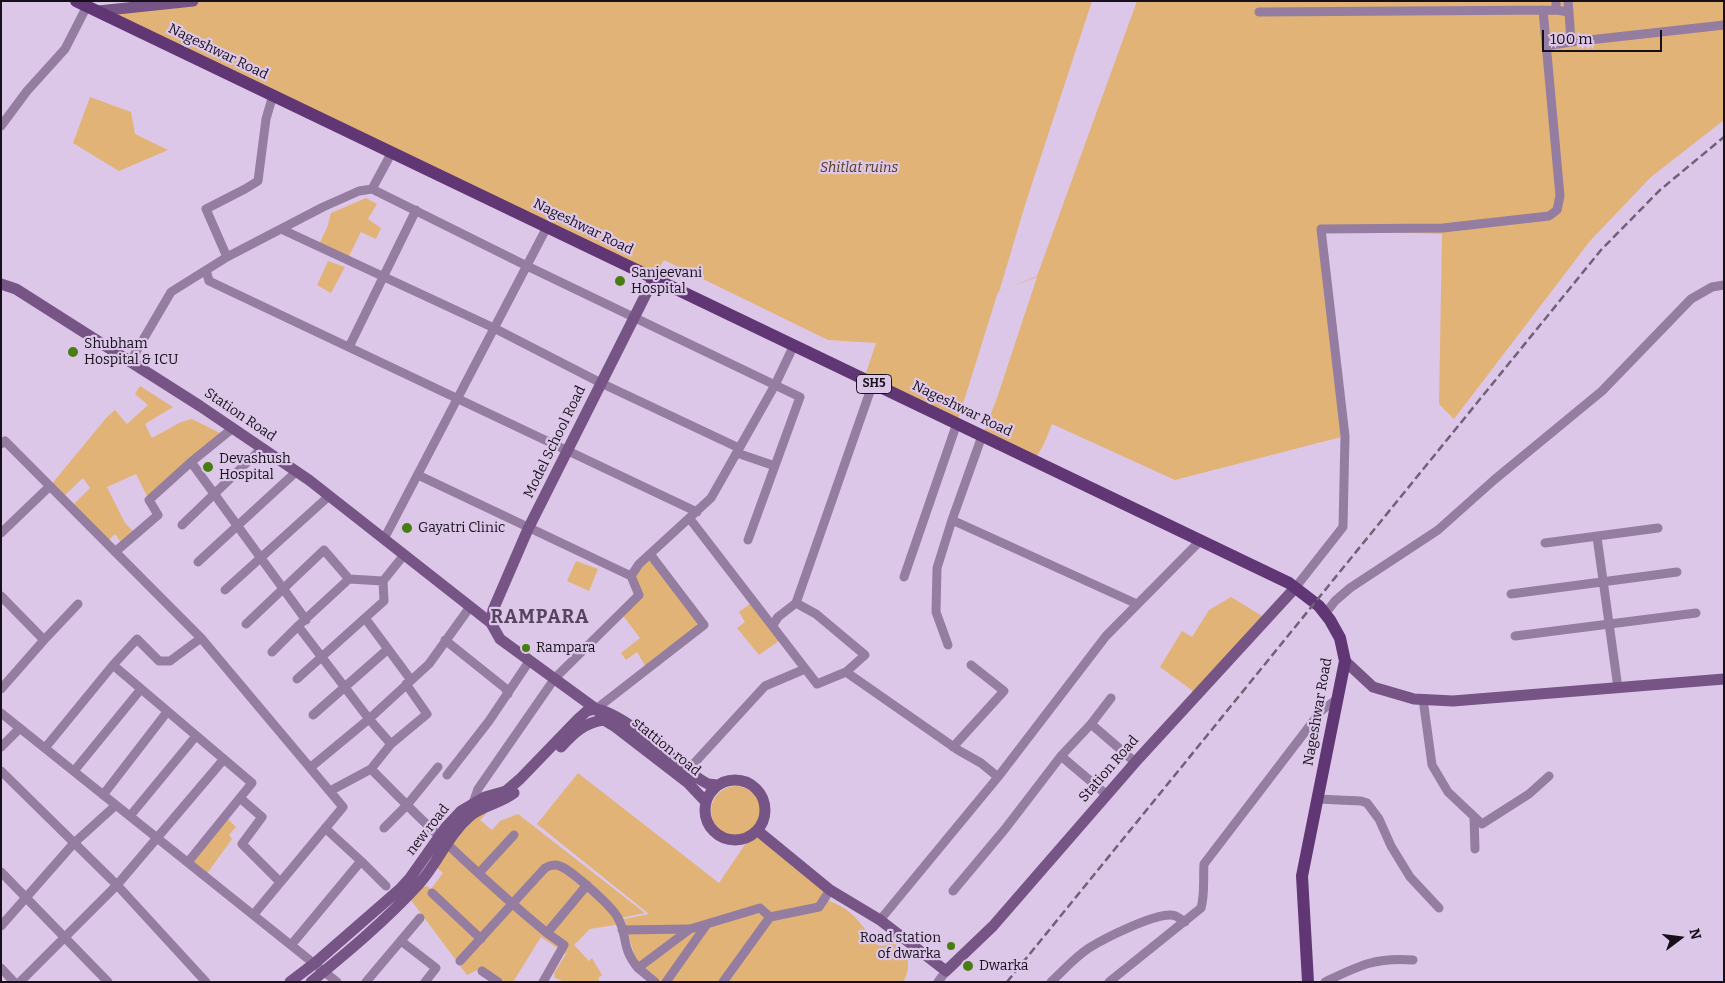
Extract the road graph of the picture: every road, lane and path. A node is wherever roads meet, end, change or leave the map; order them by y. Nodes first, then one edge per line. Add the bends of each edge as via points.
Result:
1 (193, 1) edge
2 (1568, 1) edge
3 (116, 5) edge
4 (87, 6) edge
5 (1442, 6) edge
6 (1556, 6) edge
7 (1543, 10) junction
8 (1259, 12) dead end
9 (1569, 12) junction
10 (1724, 25) edge
11 (1571, 42) junction
12 (1546, 46) junction
13 (273, 95) junction
14 (1, 126) edge
15 (392, 152) junction
16 (372, 189) junction
17 (416, 210) junction
18 (547, 226) junction
19 (282, 229) junction
20 (227, 257) junction
21 (527, 266) junction
22 (206, 270) junction
23 (384, 276) junction
24 (654, 278) junction
25 (1, 284) edge
26 (1724, 285) edge
27 (634, 317) junction
28 (494, 328) junction
29 (794, 345) junction
30 (349, 347) junction
31 (130, 362) junction
32 (601, 383) junction
33 (873, 383) junction
34 (775, 385) junction
35 (458, 398) junction
36 (956, 424) junction
37 (233, 428) junction
38 (982, 436) junction
39 (1, 444) edge
40 (262, 448) junction
41 (567, 450) junction
42 (738, 450) junction
43 (191, 462) junction
44 (775, 466) junction
45 (297, 472) junction
46 (418, 475) junction
47 (50, 486) junction
48 (215, 494) junction
49 (329, 496) junction
50 (697, 512) junction
51 (690, 519) junction
52 (952, 520) junction
53 (182, 525) dead end
54 (237, 526) junction
55 (1658, 528) dead end
56 (528, 529) junction
57 (1, 533) edge
58 (1596, 537) junction
59 (384, 539) junction
60 (748, 540) dead end
61 (1200, 541) junction
62 (1545, 543) dead end
63 (115, 552) junction
64 (404, 554) junction
65 (650, 554) junction
66 (260, 557) junction
67 (198, 562) dead end
68 (1677, 572) dead end
69 (631, 576) junction
70 (904, 577) dead end
71 (349, 578) junction
72 (383, 581) junction
73 (1603, 581) junction
74 (283, 588) junction
75 (1295, 588) junction
76 (225, 590) dead end
77 (1511, 594) dead end
78 (1, 596) edge
79 (78, 604) dead end
80 (796, 604) junction
81 (1137, 604) junction
82 (470, 607) junction
83 (1696, 613) dead end
84 (1325, 614) junction
85 (365, 618) junction
86 (306, 620) junction
87 (491, 623) junction
88 (246, 624) dead end
89 (773, 625) junction
90 (1609, 625) junction
91 (298, 626) junction
92 (1516, 636) dead end
93 (201, 638) junction
94 (44, 640) junction
95 (445, 640) junction
96 (948, 645) dead end
97 (388, 649) junction
98 (272, 652) dead end
99 (322, 657) junction
100 (530, 660) junction
101 (1345, 660) junction
102 (113, 665) junction
103 (971, 666) dead end
104 (805, 669) junction
105 (846, 672) junction
106 (555, 678) junction
107 (296, 679) dead end
108 (1724, 679) edge
109 (409, 682) junction
110 (345, 688) junction
111 (1618, 688) junction
112 (1, 689) edge
113 (141, 689) junction
114 (508, 694) junction
115 (1111, 698) dead end
116 (1337, 699) junction
117 (1423, 699) junction
118 (596, 709) junction
119 (168, 712) junction
120 (1, 713) edge
121 (313, 715) dead end
122 (369, 719) junction
123 (604, 720) junction
124 (1090, 724) junction
125 (584, 726) junction
126 (20, 728) junction
127 (196, 736) junction
128 (391, 744) junction
129 (1, 747) edge
130 (953, 747) junction
131 (45, 748) junction
132 (1061, 756) junction
133 (224, 759) junction
134 (1135, 762) junction
135 (311, 767) junction
136 (438, 767) dead end
137 (371, 769) junction
138 (1, 771) edge
139 (688, 771) junction
140 (74, 772) junction
141 (447, 775) dead end
142 (1549, 776) dead end
143 (998, 778) junction
144 (717, 785) junction
145 (330, 791) junction
146 (103, 794) junction
147 (1106, 795) junction
148 (240, 798) junction
149 (1317, 799) junction
150 (706, 802) junction
151 (116, 805) junction
152 (407, 805) junction
153 (475, 807) junction
154 (130, 816) junction
155 (1474, 816) junction
156 (325, 828) junction
157 (384, 828) dead end
158 (758, 831) junction
159 (514, 835) dead end
160 (158, 838) junction
161 (443, 841) junction
162 (74, 844) junction
163 (1475, 849) dead end
164 (361, 861) junction
165 (188, 862) junction
166 (1, 872) edge
167 (479, 873) junction
168 (280, 882) junction
169 (117, 885) junction
170 (587, 885) junction
171 (386, 886) dead end
172 (830, 890) junction
173 (953, 891) dead end
174 (432, 894) dead end
175 (26, 898) junction
176 (513, 904) junction
177 (1439, 908) dead end
178 (254, 914) junction
179 (770, 917) junction
180 (420, 918) dead end
181 (880, 920) junction
182 (1185, 922) junction
183 (707, 924) junction
184 (1, 926) edge
185 (690, 929) junction
186 (622, 930) junction
187 (547, 933) junction
188 (65, 936) junction
189 (481, 938) junction
190 (401, 941) junction
191 (292, 944) junction
192 (1413, 960) dead end
193 (460, 961) dead end
194 (315, 963) junction
195 (1, 968) edge
196 (638, 968) junction
197 (943, 968) junction
198 (324, 971) junction
199 (482, 971) dead end
200 (14, 982) edge
201 (20, 982) edge
202 (108, 982) edge
203 (206, 982) edge
204 (290, 982) edge
205 (311, 982) edge
206 (337, 982) edge
207 (366, 982) edge
208 (425, 982) edge
209 (498, 982) edge
210 (543, 982) edge
211 (655, 982) edge
212 (666, 982) edge
213 (723, 982) edge
214 (938, 982) edge
215 (1051, 982) edge
216 (1109, 982) edge
217 (1308, 982) edge
218 (1325, 982) edge

1 - 3 street
2 - 9 street
3 - 4 street
4 - 13 main road, Nageshwar Road / SH5
4 - 14 street via 65,49
5 - 7 street
5 - 8 street
6 - 7 street
6 - 9 street
7 - 12 street
9 - 11 street
10 - 11 street
11 - 12 street
12 - 75 street via 1560,196 1556,210 1549,216 1443,228 1321,230 1345,436 1343,527
13 - 15 main road, Nageshwar Road / SH5
13 - 20 street via 266,118 258,181 206,209
15 - 16 street
15 - 18 main road, Nageshwar Road / SH5
16 - 17 street
16 - 19 street via 359,191 323,207
17 - 21 street
17 - 23 street
18 - 21 street
18 - 24 main road, Nageshwar Road / SH5
19 - 20 street
19 - 23 street
20 - 22 street
21 - 27 street
21 - 28 street
22 - 30 street via 209,280
22 - 31 street via 171,292
23 - 28 street
23 - 30 street
24 - 27 street, Model School Road
24 - 29 main road, Nageshwar Road / SH5
25 - 31 street, Station Road via 16,289
26 - 84 street via 1712,287 1691,300 1602,392 1438,530 1350,588
27 - 32 street, Model School Road
27 - 34 street
28 - 32 street
28 - 35 street
29 - 33 main road, Nageshwar Road / SH5
29 - 34 street
30 - 35 street
31 - 37 street, Station Road
32 - 41 street, Model School Road
32 - 42 street
33 - 36 main road, Nageshwar Road / SH5
33 - 80 street
34 - 42 street
34 - 44 street via 800,397
35 - 41 street
35 - 46 street
36 - 38 main road, Nageshwar Road / SH5
36 - 70 street
37 - 40 street, Station Road
37 - 43 street
38 - 52 street
38 - 61 main road, Nageshwar Road / SH5
39 - 47 street via 5,441
40 - 45 street, Station Road
40 - 48 street
41 - 50 street
41 - 56 street, Model School Road
42 - 44 street
42 - 50 street via 711,498
43 - 48 street
43 - 63 street via 149,500 158,515
44 - 60 street
45 - 49 street, Station Road
45 - 54 street
46 - 56 street
46 - 59 street
47 - 57 street
47 - 63 street
48 - 53 street
48 - 54 street
49 - 59 street, Station Road
49 - 66 street
50 - 51 street
51 - 65 street
51 - 89 street
52 - 81 street
52 - 96 street via 937,568 936,612
54 - 66 street
54 - 67 street
55 - 58 street
56 - 69 street
56 - 87 street, Model School Road via 492,610
58 - 62 street
58 - 73 street
59 - 64 street, Station Road
61 - 75 main road, Nageshwar Road / SH5
61 - 81 street
63 - 93 street
64 - 72 street
64 - 82 street, Station Road
65 - 69 street
65 - 118 street via 704,625
66 - 74 street
66 - 76 street
68 - 73 street
69 - 106 street via 639,595
71 - 72 street
71 - 74 street via 324,550
71 - 86 street
72 - 85 street via 384,602
73 - 77 street
73 - 90 street
74 - 86 street
74 - 88 street
75 - 84 main road, Nageshwar Road / SH5
75 - 134 street, Station Road
78 - 94 street
79 - 94 street
80 - 89 street via 778,617
80 - 105 street via 816,614 865,655
81 - 143 street via 1106,636
82 - 87 street, Station Road
82 - 95 street
83 - 90 street
84 - 101 main road, Nageshwar Road / SH5 via 1340,638
85 - 97 street
85 - 99 street
86 - 91 street
87 - 100 street, Station Road via 500,639
89 - 104 street
90 - 92 street
90 - 111 street
91 - 98 street
91 - 99 street
93 - 102 street via 170,660 160,660 137,638
93 - 135 street
94 - 112 street
95 - 109 street via 429,664
95 - 114 street via 505,688
97 - 109 street
97 - 110 street
99 - 107 street
99 - 110 street
100 - 106 street
100 - 114 street
101 - 116 main road, Nageshwar Road / SH5
101 - 117 street via 1373,687
102 - 113 street
102 - 131 street
103 - 130 street via 1004,691
104 - 105 street via 817,684
104 - 139 street via 765,686
105 - 130 street
106 - 118 street
106 - 153 street via 478,789
108 - 111 street
109 - 122 street
109 - 128 street via 428,714
110 - 121 street
110 - 122 street
111 - 117 street via 1453,701
113 - 119 street
113 - 140 street
114 - 141 street
115 - 124 street
116 - 149 main road, Nageshwar Road / SH5
116 - 182 street via 1320,711 1204,864 1201,908
117 - 155 street via 1432,765 1448,792
118 - 123 street, stattion road
118 - 125 street via 595,719
118 - 139 street via 628,724
118 - 153 street, new road via 578,718 506,791 484,797
119 - 127 street
119 - 146 street
120 - 126 street
122 - 128 street
122 - 135 street
123 - 125 street, new road
123 - 150 street, stattion road via 688,783
124 - 132 street
124 - 134 street
125 - 153 street, new road via 506,799
126 - 129 street
126 - 131 street
127 - 133 street
127 - 154 street
128 - 137 street
130 - 143 street via 981,762
131 - 140 street
132 - 147 street
132 - 173 street
133 - 148 street via 252,783
133 - 160 street
134 - 147 street, Station Road
135 - 145 street
136 - 152 street
137 - 145 street
137 - 152 street
138 - 162 street
139 - 144 street via 708,784
140 - 146 street
142 - 155 street via 1529,794 1482,824
143 - 181 street
144 - 150 street
144 - 158 street via 736,780 754,786 761,794 766,813
145 - 156 street via 343,807
146 - 151 street
147 - 197 street, Station Road via 993,926
148 - 165 street
148 - 168 street via 262,817 242,844
149 - 177 street via 1367,804 1379,819 1410,877
149 - 217 main road, Nageshwar Road / SH5 via 1302,876
150 - 158 street via 707,822 720,837 740,840
151 - 154 street
151 - 162 street
152 - 157 street
152 - 161 street
153 - 161 street, new road via 460,811
154 - 160 street
155 - 163 street
156 - 164 street
156 - 168 street
158 - 172 street
159 - 167 street
160 - 165 street
160 - 169 street
161 - 167 street
161 - 194 street, new road via 400,889
161 - 198 street, new road via 421,882 353,948
162 - 169 street
162 - 175 street
164 - 171 street
164 - 191 street
165 - 178 street
166 - 175 street
167 - 176 street
168 - 178 street
169 - 188 street
169 - 203 street
170 - 176 street via 560,866 551,864
170 - 186 street via 617,915
170 - 187 street
172 - 179 street via 819,907
172 - 181 street
174 - 189 street
175 - 184 street
175 - 188 street
176 - 187 street
176 - 189 street
178 - 191 street
179 - 183 street via 760,908
179 - 213 street
180 - 190 street
181 - 197 street
182 - 215 street via 1177,916 1157,917 1102,940
182 - 216 street
183 - 185 street
183 - 212 street
185 - 186 street
185 - 196 street
186 - 196 street via 627,952
187 - 210 street via 564,945
188 - 201 street
188 - 202 street
189 - 193 street
190 - 207 street
190 - 208 street via 436,968
191 - 194 street
192 - 218 street via 1392,958 1372,962
194 - 198 street
194 - 204 street, new road
195 - 200 street
196 - 211 street
197 - 214 street
198 - 205 street, new road
198 - 206 street
199 - 209 street

